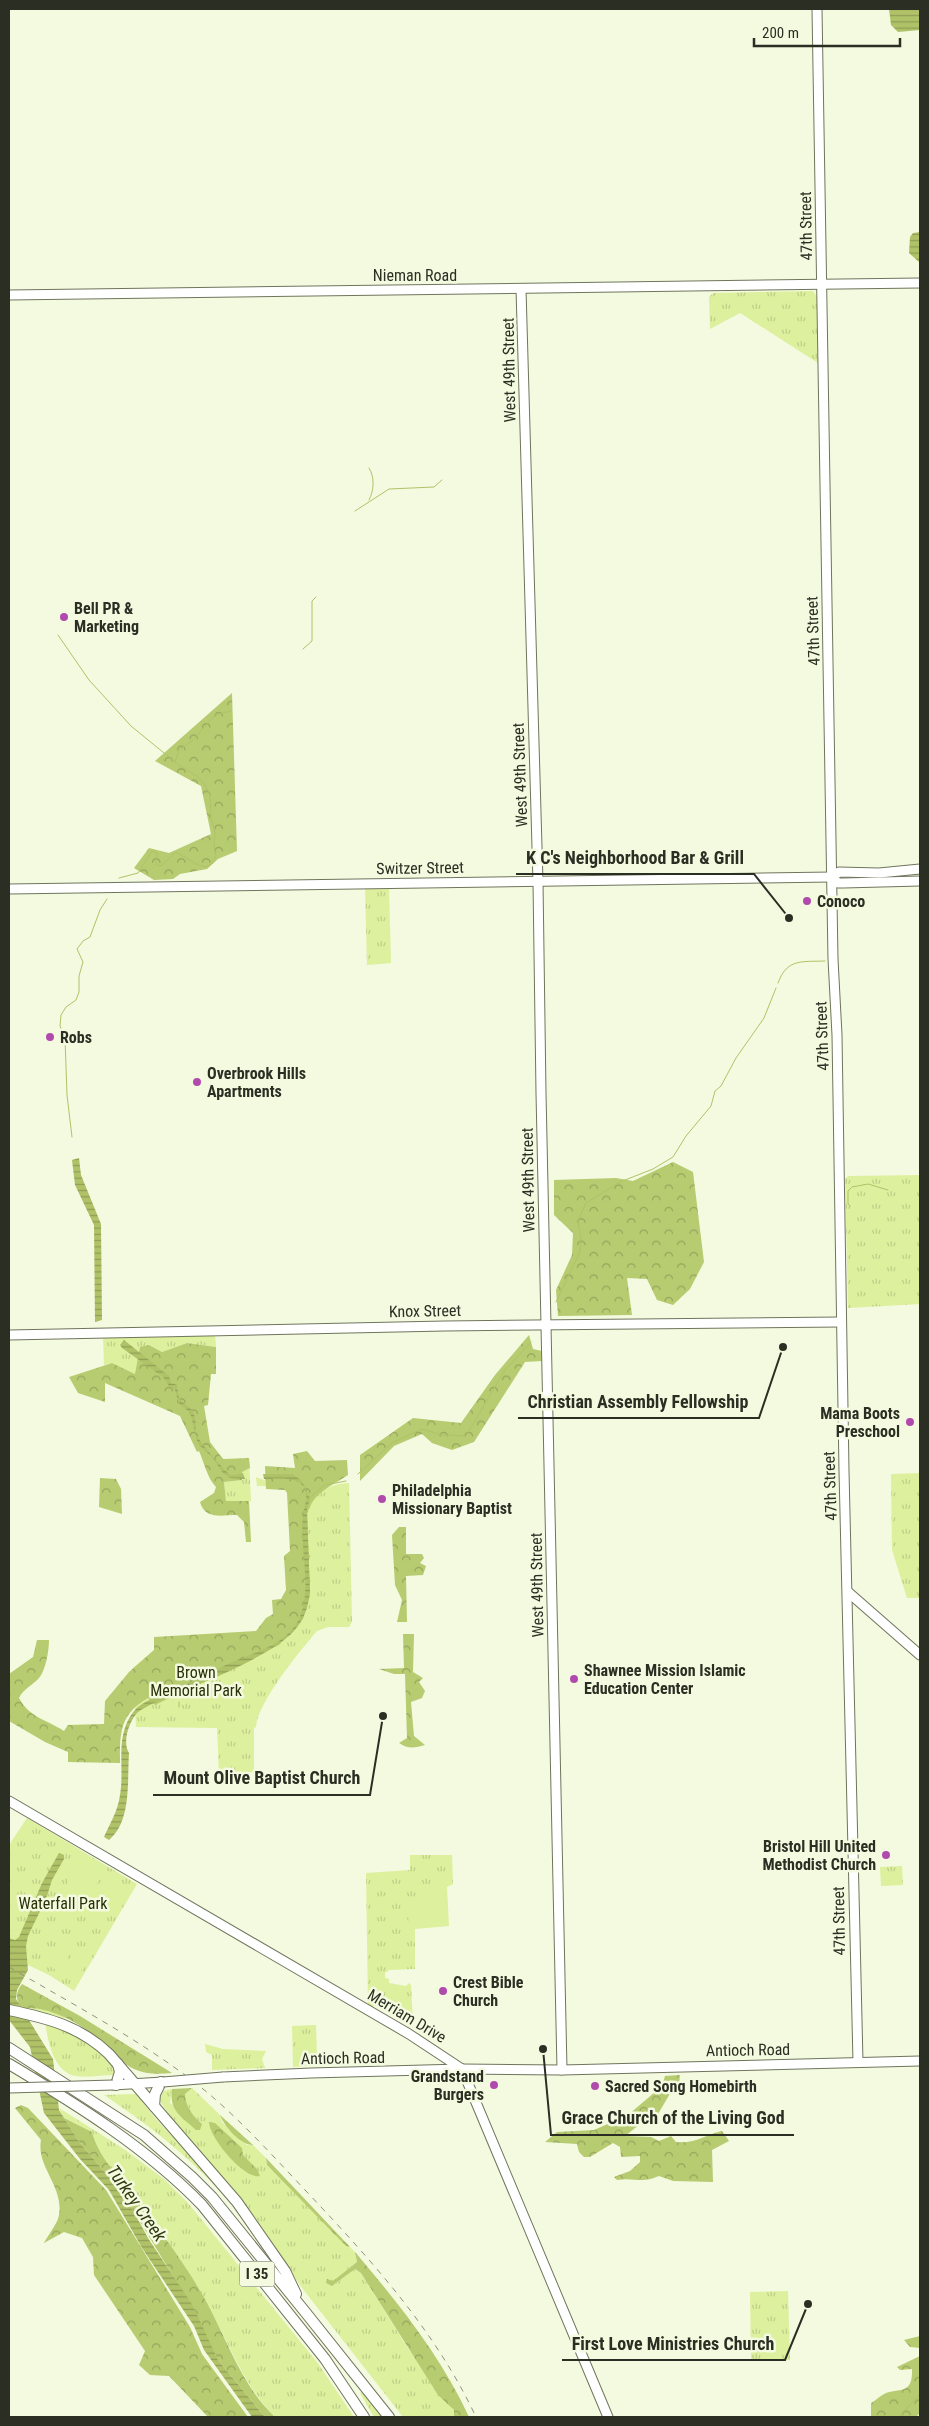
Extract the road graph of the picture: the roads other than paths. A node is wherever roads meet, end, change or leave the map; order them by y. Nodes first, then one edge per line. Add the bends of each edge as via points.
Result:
1 (817, 9) edge
2 (920, 283) edge
3 (822, 285) junction
4 (521, 289) junction
5 (9, 295) edge
6 (920, 869) edge
7 (832, 877) junction
8 (920, 881) edge
9 (538, 882) junction
10 (9, 889) edge
11 (841, 1322) junction
12 (546, 1325) junction
13 (9, 1335) edge
14 (848, 1592) junction
15 (866, 1608) junction
16 (848, 1612) junction
17 (920, 1655) edge
18 (9, 1801) edge
19 (9, 2010) edge
20 (10, 2049) edge
21 (920, 2061) edge
22 (858, 2062) junction
23 (118, 2064) junction
24 (13, 2066) edge
25 (462, 2069) junction
26 (562, 2070) junction
27 (162, 2082) junction
28 (136, 2084) junction
29 (114, 2085) junction
30 (9, 2088) edge
31 (154, 2106) junction
32 (306, 2313) junction
33 (364, 2417) edge
34 (389, 2417) edge
35 (608, 2417) edge

1 - 3 main road, 47th Street
2 - 3 main road, Nieman Road
3 - 4 main road, Nieman Road
3 - 7 main road, 47th Street
4 - 5 main road, Nieman Road
4 - 9 main road, West 49th Street
6 - 7 main road via 839,872
7 - 8 main road via 843,883
7 - 9 main road, Switzer Street
7 - 11 main road, 47th Street
9 - 10 main road, Switzer Street
9 - 12 main road, West 49th Street
11 - 12 main road, Knox Street
11 - 14 main road, 47th Street
12 - 13 main road, Knox Street
12 - 26 main road, West 49th Street
14 - 15 main road
14 - 16 main road, 47th Street
15 - 16 main road via 852,1608
15 - 17 main road
16 - 22 main road, 47th Street
18 - 25 main road, Merriam Drive via 409,2034
19 - 23 highway via 68,2026 89,2038
20 - 32 highway, I 35, bridge via 161,2149 192,2177
21 - 22 main road, Antioch Road
22 - 26 main road, Antioch Road
23 - 28 highway
23 - 29 highway via 120,2072
24 - 33 highway, I 35, bridge via 149,2156 202,2205 325,2359
25 - 26 main road, Antioch Road
25 - 27 main road, Antioch Road, bridge
25 - 35 main road
27 - 28 main road, Antioch Road
27 - 31 highway via 155,2094
28 - 29 main road, Antioch Road
28 - 31 highway
29 - 30 main road, Antioch Road, bridge
31 - 32 highway via 249,2217 285,2271
32 - 34 highway, I 35

